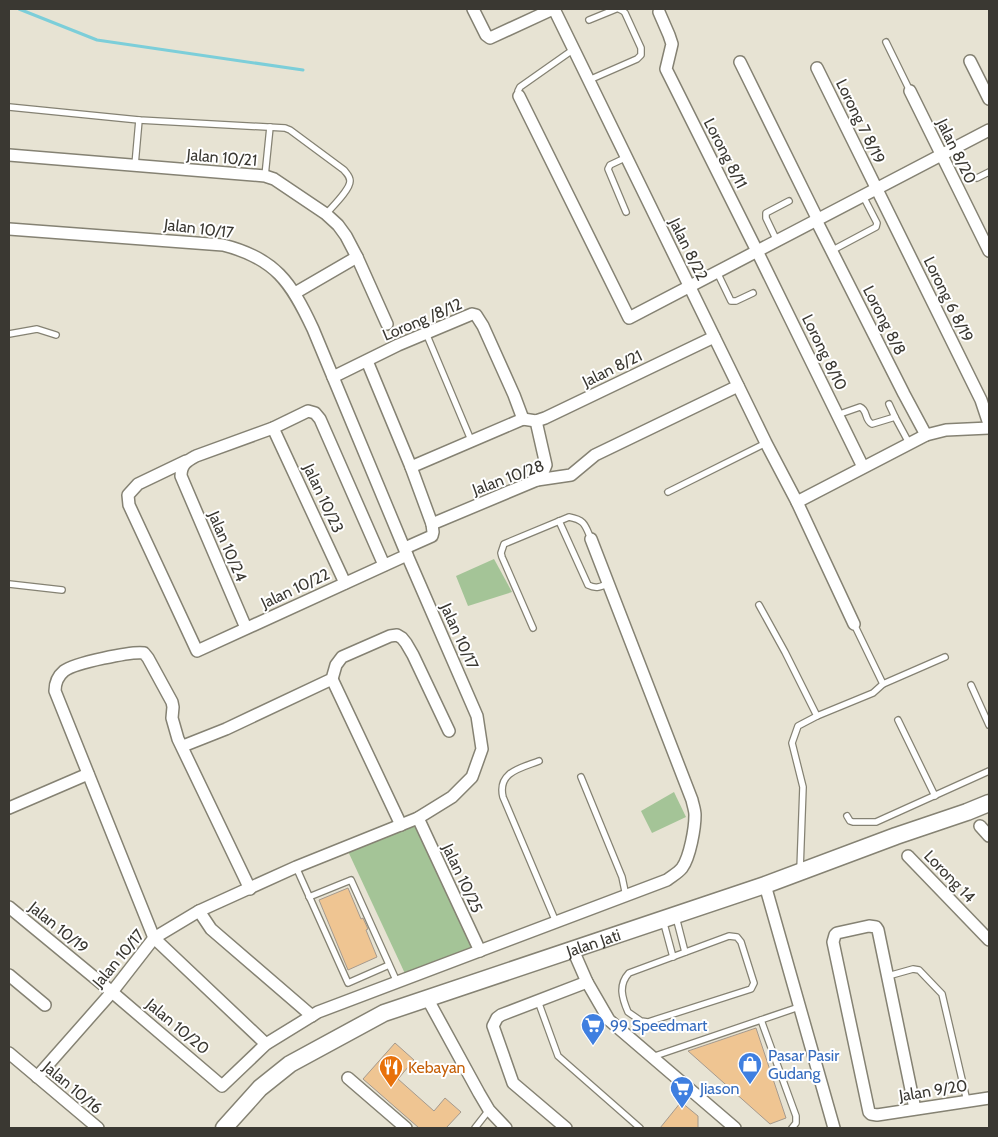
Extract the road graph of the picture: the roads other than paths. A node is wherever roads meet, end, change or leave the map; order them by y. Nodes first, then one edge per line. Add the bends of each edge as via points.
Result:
1 (473, 9) edge
2 (554, 9) edge
3 (617, 9) edge
4 (658, 12) dead end
5 (589, 20) dead end
6 (886, 42) dead end
7 (574, 49) junction
8 (970, 61) dead end
9 (740, 62) dead end
10 (817, 68) dead end
11 (590, 80) junction
12 (910, 91) joint
13 (519, 96) joint
14 (989, 99) edge
15 (9, 107) edge
16 (139, 120) junction
17 (270, 127) junction
18 (989, 130) edge
19 (9, 155) edge
20 (941, 155) junction
21 (627, 157) junction
22 (134, 166) junction
23 (989, 172) edge
24 (265, 176) junction
25 (977, 178) dead end
26 (876, 189) junction
27 (863, 196) junction
28 (789, 201) dead end
29 (626, 212) dead end
30 (326, 214) junction
31 (817, 220) junction
32 (9, 229) edge
33 (777, 240) junction
34 (757, 251) junction
35 (831, 251) junction
36 (989, 251) edge
37 (357, 257) junction
38 (716, 272) junction
39 (690, 286) junction
40 (295, 293) junction
41 (753, 293) dead end
42 (387, 324) dead end
43 (426, 333) junction
44 (9, 334) edge
45 (56, 335) dead end
46 (714, 337) junction
47 (367, 361) junction
48 (333, 377) junction
49 (738, 386) junction
50 (985, 398) edge
51 (889, 404) dead end
52 (837, 415) junction
53 (894, 417) junction
54 (523, 419) junction
55 (536, 421) junction
56 (989, 426) edge
57 (273, 428) junction
58 (926, 435) junction
59 (471, 440) junction
60 (766, 443) junction
61 (909, 443) junction
62 (187, 461) junction
63 (411, 467) junction
64 (863, 468) junction
65 (537, 480) junction
66 (668, 492) dead end
67 (797, 502) junction
68 (559, 520) junction
69 (432, 524) junction
70 (591, 539) joint
71 (406, 552) junction
72 (384, 565) junction
73 (345, 583) junction
74 (608, 583) junction
75 (9, 584) edge
76 (62, 590) dead end
77 (759, 605) dead end
78 (854, 624) joint
79 (246, 628) junction
80 (533, 628) dead end
81 (945, 657) dead end
82 (332, 679) junction
83 (883, 684) junction
84 (971, 684) dead end
85 (817, 716) junction
86 (898, 720) dead end
87 (989, 725) edge
88 (449, 731) dead end
89 (183, 746) junction
90 (539, 761) dead end
91 (989, 771) edge
92 (88, 774) junction
93 (581, 777) dead end
94 (935, 796) junction
95 (989, 803) edge
96 (9, 808) edge
97 (847, 816) dead end
98 (418, 818) junction
99 (401, 825) junction
100 (980, 826) dead end
101 (989, 836) edge
102 (908, 856) dead end
103 (296, 868) junction
104 (800, 872) junction
105 (765, 885) junction
106 (250, 889) junction
107 (626, 896) junction
108 (309, 897) junction
109 (9, 907) edge
110 (199, 911) junction
111 (669, 917) junction
112 (556, 922) junction
113 (154, 938) junction
114 (989, 940) edge
115 (572, 950) junction
116 (480, 951) junction
117 (685, 952) junction
118 (673, 957) junction
119 (389, 965) junction
120 (9, 975) edge
121 (888, 976) junction
122 (397, 982) junction
123 (587, 982) junction
124 (112, 992) junction
125 (427, 998) junction
126 (538, 1001) junction
127 (45, 1005) dead end
128 (799, 1007) junction
129 (312, 1016) junction
130 (761, 1020) junction
131 (266, 1044) junction
132 (9, 1053) edge
133 (652, 1057) junction
134 (32, 1074) junction
135 (348, 1078) dead end
136 (989, 1098) edge
137 (968, 1101) junction
138 (916, 1109) junction
139 (489, 1110) junction
140 (722, 1124) edge
141 (98, 1128) edge
142 (224, 1128) edge
143 (406, 1128) edge
144 (474, 1128) edge
145 (506, 1128) edge
146 (566, 1128) edge
147 (640, 1128) edge
148 (735, 1128) edge
149 (792, 1128) edge
150 (834, 1128) edge

1 - 2 street via 490,38
2 - 7 street, Jalan 8/22
3 - 5 lane
3 - 11 lane via 625,13 641,55 637,60
4 - 34 street, Lorong 8/11 via 672,44 666,69
6 - 12 lane
7 - 11 street, Jalan 8/22
7 - 13 lane via 520,88
8 - 14 street
9 - 31 street
10 - 26 street, Lorong 7 8/19
11 - 21 street, Jalan 8/22
12 - 20 street, Jalan 8/20
13 - 39 street via 629,318
15 - 16 lane
16 - 17 lane
16 - 22 lane
17 - 24 lane
17 - 30 lane via 290,130 349,176 347,189
18 - 20 street
19 - 22 street, Jalan 10/21
20 - 26 street
20 - 36 street, Jalan 8/20
21 - 29 lane via 608,169
21 - 39 street, Jalan 8/22
22 - 24 street, Jalan 10/21
23 - 25 lane
24 - 30 street, Jalan 10/21
26 - 27 street
26 - 50 street, Lorong 6 8/19
27 - 31 street
27 - 35 lane via 876,228
28 - 33 lane via 765,216
30 - 37 street, Jalan 10/21 via 346,236
31 - 33 street
31 - 35 street, Lorong 8/8
32 - 40 street, Jalan 10/17 via 223,244 268,264
33 - 34 street
34 - 38 street
34 - 52 street, Lorong 8/10
35 - 58 street, Lorong 8/8
37 - 40 street
37 - 42 street, Jalan 10/21
38 - 39 street
38 - 41 lane via 731,300
39 - 46 street, Jalan 8/22
40 - 48 street, Jalan 10/17
43 - 47 street, Lorong /8/12
43 - 54 street, Lorong /8/12 via 468,315 476,315
43 - 59 lane
44 - 45 lane via 37,329
46 - 49 street, Jalan 8/22
46 - 55 street, Jalan 8/21
47 - 48 street, Lorong /8/12
47 - 63 street
48 - 71 street, Jalan 10/17
49 - 60 street, Jalan 8/22
49 - 65 street, Jalan 10/28 via 595,455 571,475
50 - 56 street, Lorong 6 8/19
51 - 53 lane
52 - 53 lane via 860,407 872,424
52 - 64 street, Lorong 8/10
53 - 61 lane
54 - 55 street
54 - 59 street
55 - 65 street via 546,465
56 - 58 street
57 - 62 street
57 - 72 street via 308,411 320,418
57 - 73 street, Jalan 10/23
58 - 61 street
59 - 63 street
60 - 66 lane
60 - 67 street, Jalan 8/22
61 - 64 street
62 - 79 street, Jalan 10/24 via 181,476
62 - 79 street, Jalan 10/22 via 138,484 128,495 129,505 197,651
63 - 69 street
64 - 67 street
65 - 69 street, Jalan 10/28
67 - 78 street, Jalan 8/22
68 - 70 lane via 580,520
68 - 74 lane via 588,585 597,588
68 - 80 lane via 504,544 501,552
69 - 71 street via 432,536
70 - 74 street
71 - 72 street, Jalan 10/22
71 - 98 street, Jalan 10/17 via 477,716 482,749 472,777 452,797
72 - 73 street, Jalan 10/22
73 - 79 street, Jalan 10/22
74 - 107 street via 695,812 692,841 682,868 667,880
75 - 76 lane
77 - 85 lane
78 - 83 lane
81 - 83 lane
82 - 88 street via 342,656 397,635 413,655
82 - 89 street
82 - 99 street
83 - 85 lane via 873,693
84 - 87 lane
85 - 104 lane via 798,726 792,743 803,788
86 - 94 lane
89 - 92 street via 172,718 172,702 144,654 98,659 70,667 57,679 55,691
89 - 106 street
90 - 112 lane via 509,774 502,792
91 - 94 lane
92 - 96 street
92 - 113 street
93 - 107 lane via 622,878
94 - 97 lane via 876,822 853,822
95 - 104 street, Jalan Jati
98 - 99 street, Jalan 10/17
98 - 116 street, Jalan 10/25
99 - 103 street, Jalan 10/17
100 - 101 street
102 - 114 street, Lorong 14
103 - 106 street, Jalan 10/17
103 - 108 lane
104 - 105 street, Jalan Jati
105 - 111 street, Jalan Jati
105 - 128 street
106 - 110 street, Jalan 10/17
107 - 112 street
108 - 119 lane via 352,880
108 - 119 lane via 348,983
109 - 124 street, Jalan 10/19
110 - 113 street, Jalan 10/17
110 - 129 street via 211,929
111 - 115 street, Jalan Jati
111 - 117 lane
111 - 118 lane
112 - 116 street
113 - 124 street, Jalan 10/17
113 - 131 street
115 - 123 street
115 - 125 street, Jalan Jati
116 - 122 street
117 - 118 lane
117 - 118 lane via 730,936 737,937 753,986 748,991 648,1022 630,1014 621,990 627,974
119 - 122 lane
120 - 127 street
121 - 137 lane via 919,970 942,994
121 - 138 street
121 - 138 street, Jalan 9/20 via 876,927 840,932 835,936 833,942 868,1108 874,1115
122 - 129 street
123 - 126 street
123 - 133 street via 609,1020
124 - 131 street, Jalan 10/20 via 222,1086
124 - 134 street, Jalan 10/17
125 - 139 street
125 - 142 street, Jalan Jati via 370,1019 290,1064 260,1088
126 - 146 street via 497,1018 493,1026 512,1081
126 - 147 lane via 558,1056
128 - 130 lane
128 - 150 street
129 - 131 street
130 - 133 lane
130 - 149 lane via 796,1116
132 - 134 street, Jalan 10/16
133 - 140 street
134 - 141 street, Jalan 10/16
135 - 143 street
136 - 137 street, Jalan 9/20
137 - 138 street, Jalan 9/20
139 - 144 lane
139 - 145 street
140 - 148 street

